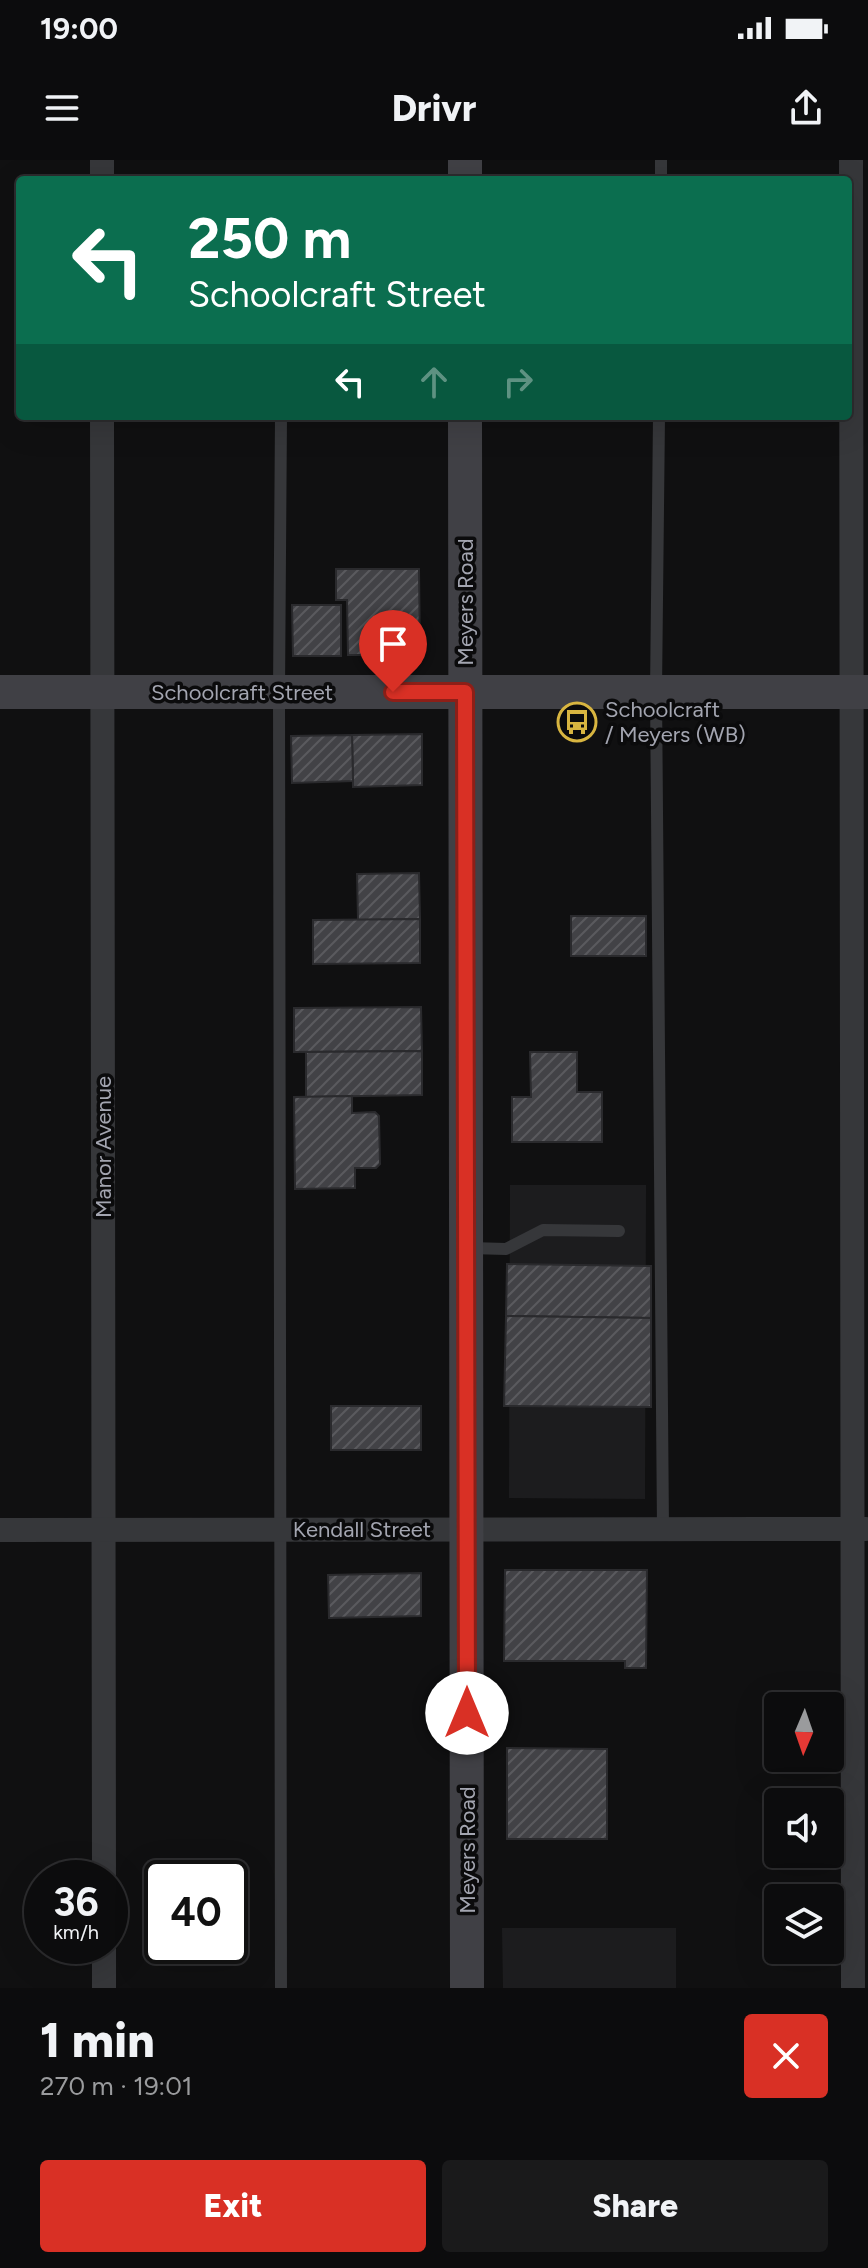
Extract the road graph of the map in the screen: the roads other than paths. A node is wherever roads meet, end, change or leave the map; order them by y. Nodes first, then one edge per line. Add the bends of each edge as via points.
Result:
1 (852, 219) edge
2 (102, 420) edge
3 (281, 420) edge
4 (465, 420) edge
5 (659, 420) edge
6 (0, 692) edge
7 (102, 692) junction
8 (279, 692) junction
9 (465, 692) junction
10 (656, 692) junction
11 (860, 692) edge
12 (619, 1231) dead end
13 (467, 1248) junction
14 (281, 1529) junction
15 (467, 1529) junction
16 (663, 1529) junction
17 (860, 1529) edge
18 (0, 1530) edge
19 (103, 1530) junction
20 (104, 1860) edge
21 (104, 1964) edge
22 (104, 1988) edge
23 (281, 1988) edge
24 (467, 1988) edge
25 (853, 1988) edge

1 - 11 street
2 - 7 street, Manor Avenue
3 - 8 lane
4 - 9 street, Meyers Road
5 - 10 lane
6 - 7 street, Schoolcraft Street
7 - 8 street, Schoolcraft Street
7 - 19 street, Manor Avenue
8 - 9 street, Schoolcraft Street
8 - 14 lane
9 - 10 street, Schoolcraft Street
9 - 13 street, Meyers Road
10 - 11 street, Schoolcraft Street
10 - 16 lane
11 - 17 street
12 - 13 lane via 543,1230 506,1249
13 - 15 street, Meyers Road
14 - 15 street, Kendall Street
14 - 19 street, Kendall Street
14 - 23 lane
15 - 16 street, Kendall Street
15 - 24 street, Meyers Road
16 - 17 street, Kendall Street
17 - 25 street
18 - 19 street, Kendall Street
19 - 20 street, Manor Avenue
21 - 22 street

